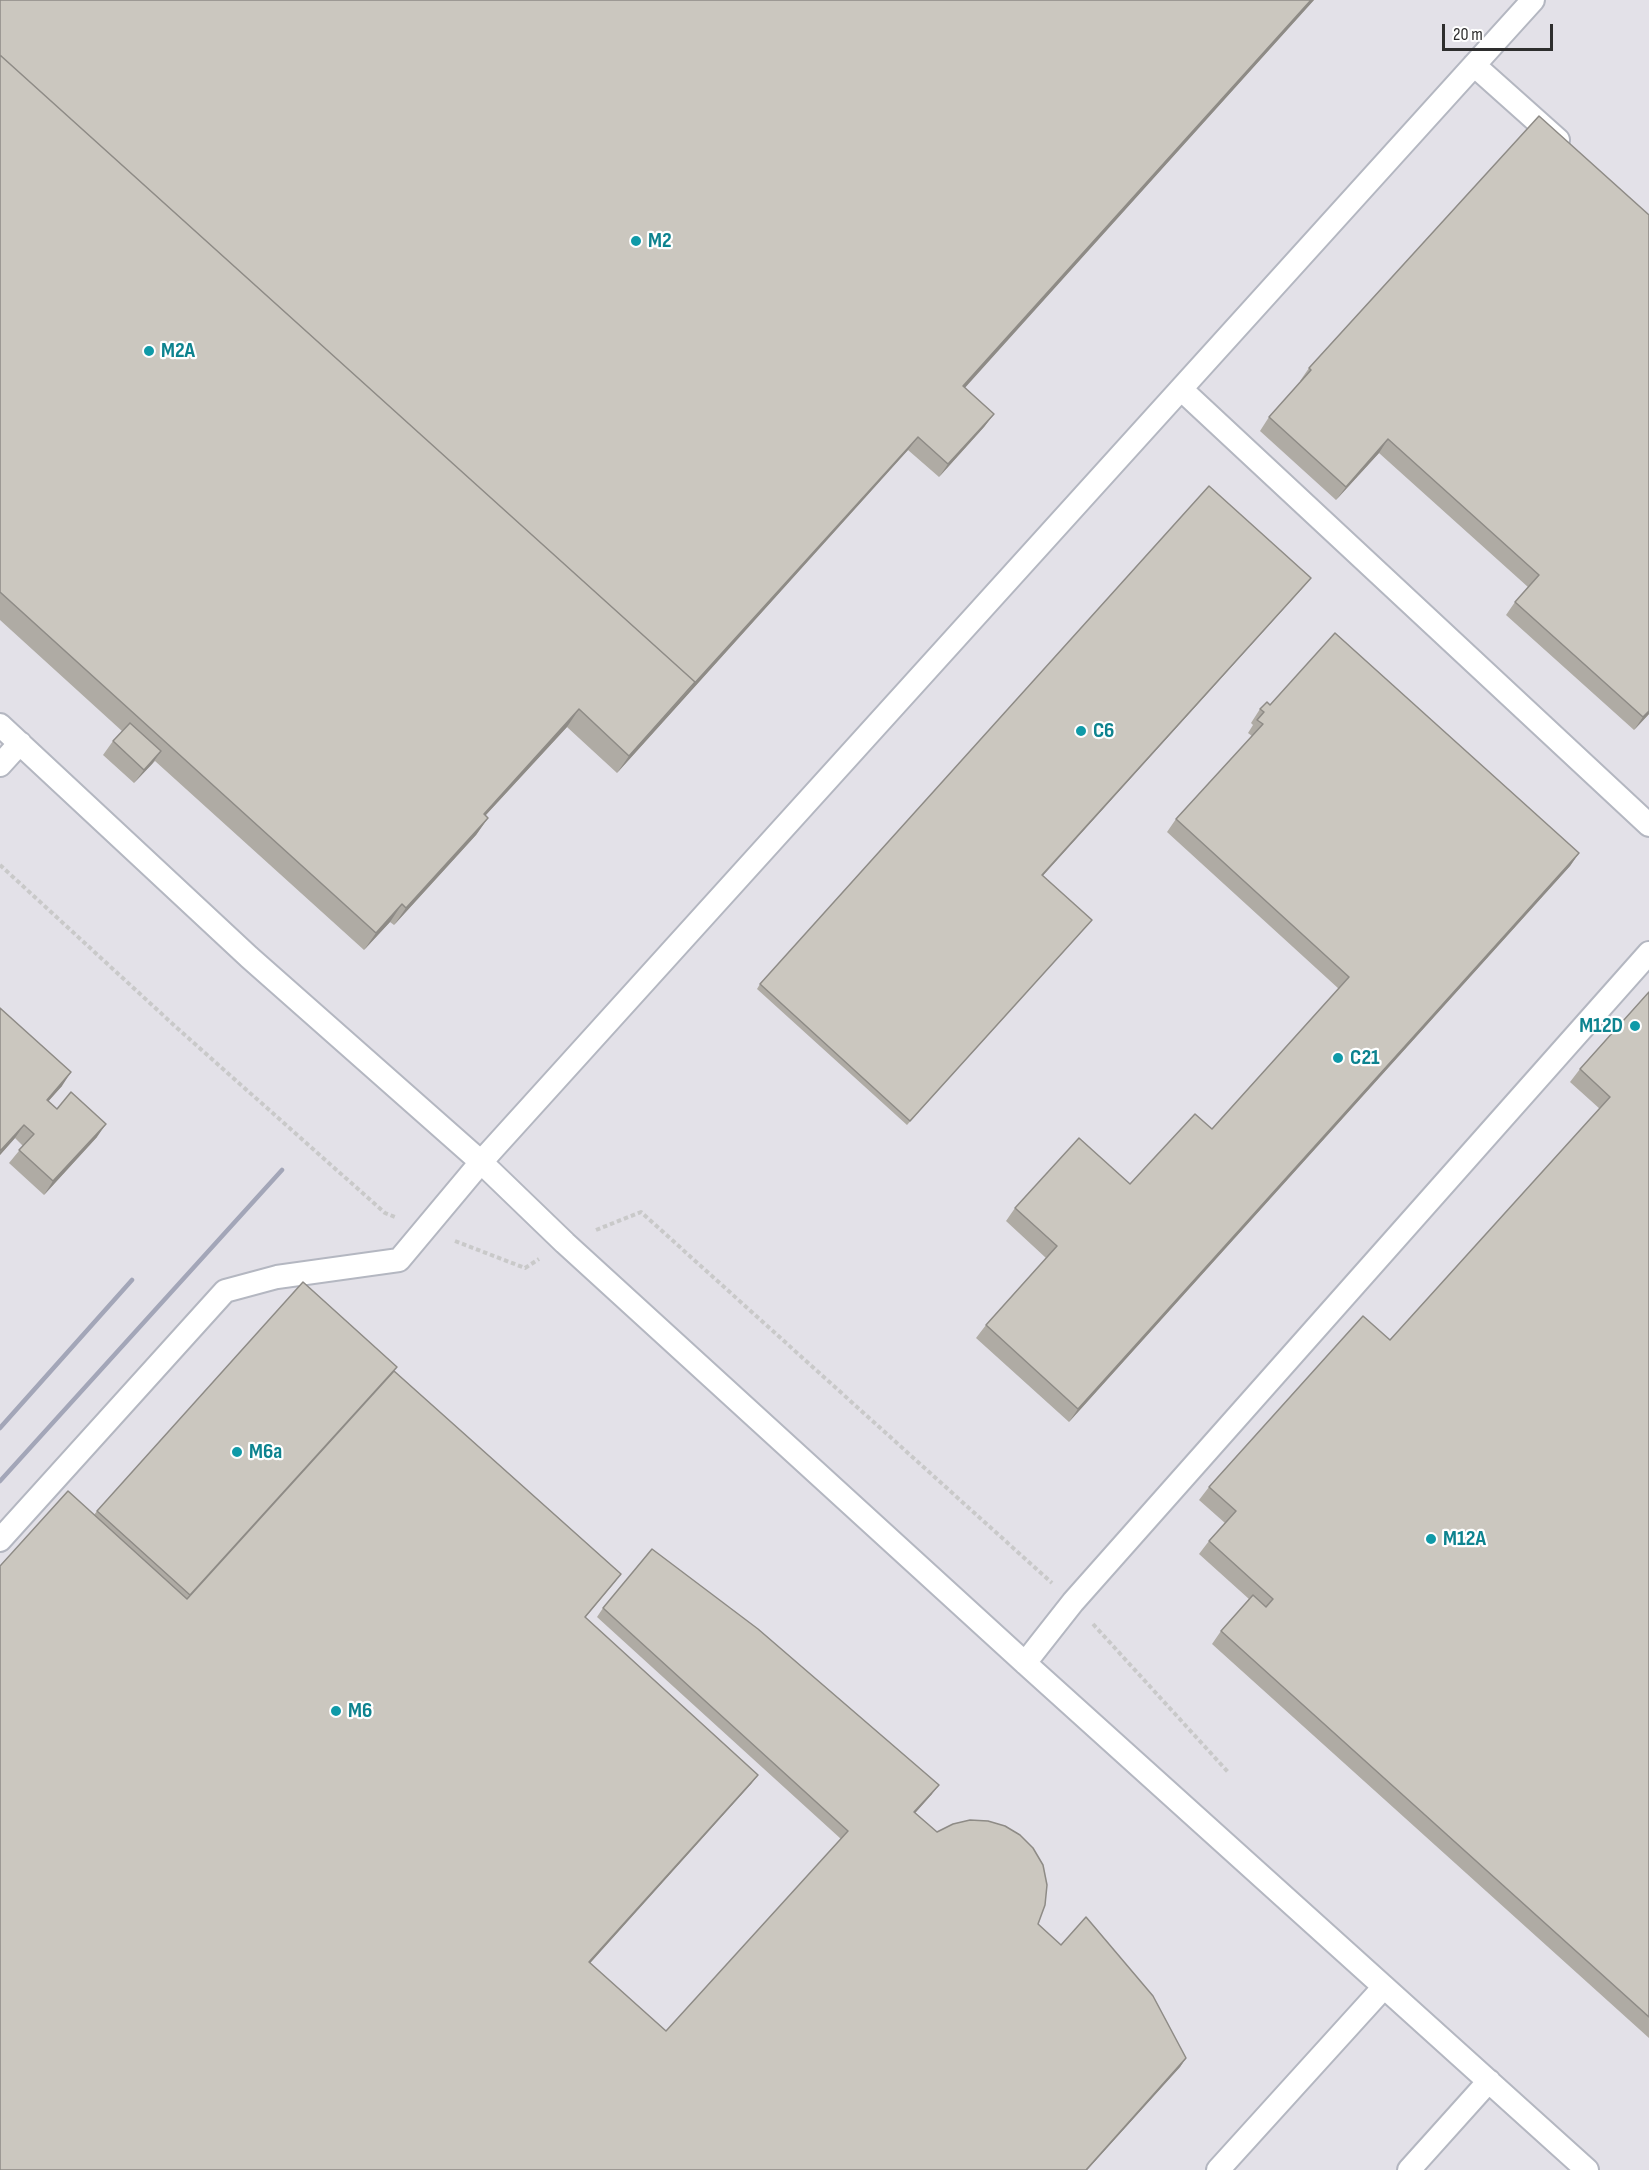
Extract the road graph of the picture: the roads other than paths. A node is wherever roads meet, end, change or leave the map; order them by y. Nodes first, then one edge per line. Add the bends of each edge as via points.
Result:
1 (1533, 0) edge
2 (1474, 65) junction
3 (1572, 153) edge
4 (1182, 390) junction
5 (0, 724) edge
6 (20, 743) junction
7 (0, 765) edge
8 (1649, 825) edge
9 (1649, 953) edge
10 (481, 1162) junction
11 (0, 1540) edge
12 (1025, 1663) junction
13 (1384, 1987) junction
14 (1489, 2081) junction
15 (1218, 2170) edge
16 (1409, 2170) edge
17 (1587, 2170) edge

1 - 2 lane
2 - 3 lane
2 - 4 lane
4 - 8 lane
4 - 10 lane
5 - 6 lane
6 - 7 lane
6 - 10 lane via 249,957
9 - 12 lane via 1072,1602
10 - 11 lane via 399,1260 277,1277 225,1291
10 - 12 lane
12 - 13 lane
13 - 14 lane
13 - 15 lane
14 - 16 lane
14 - 17 lane

